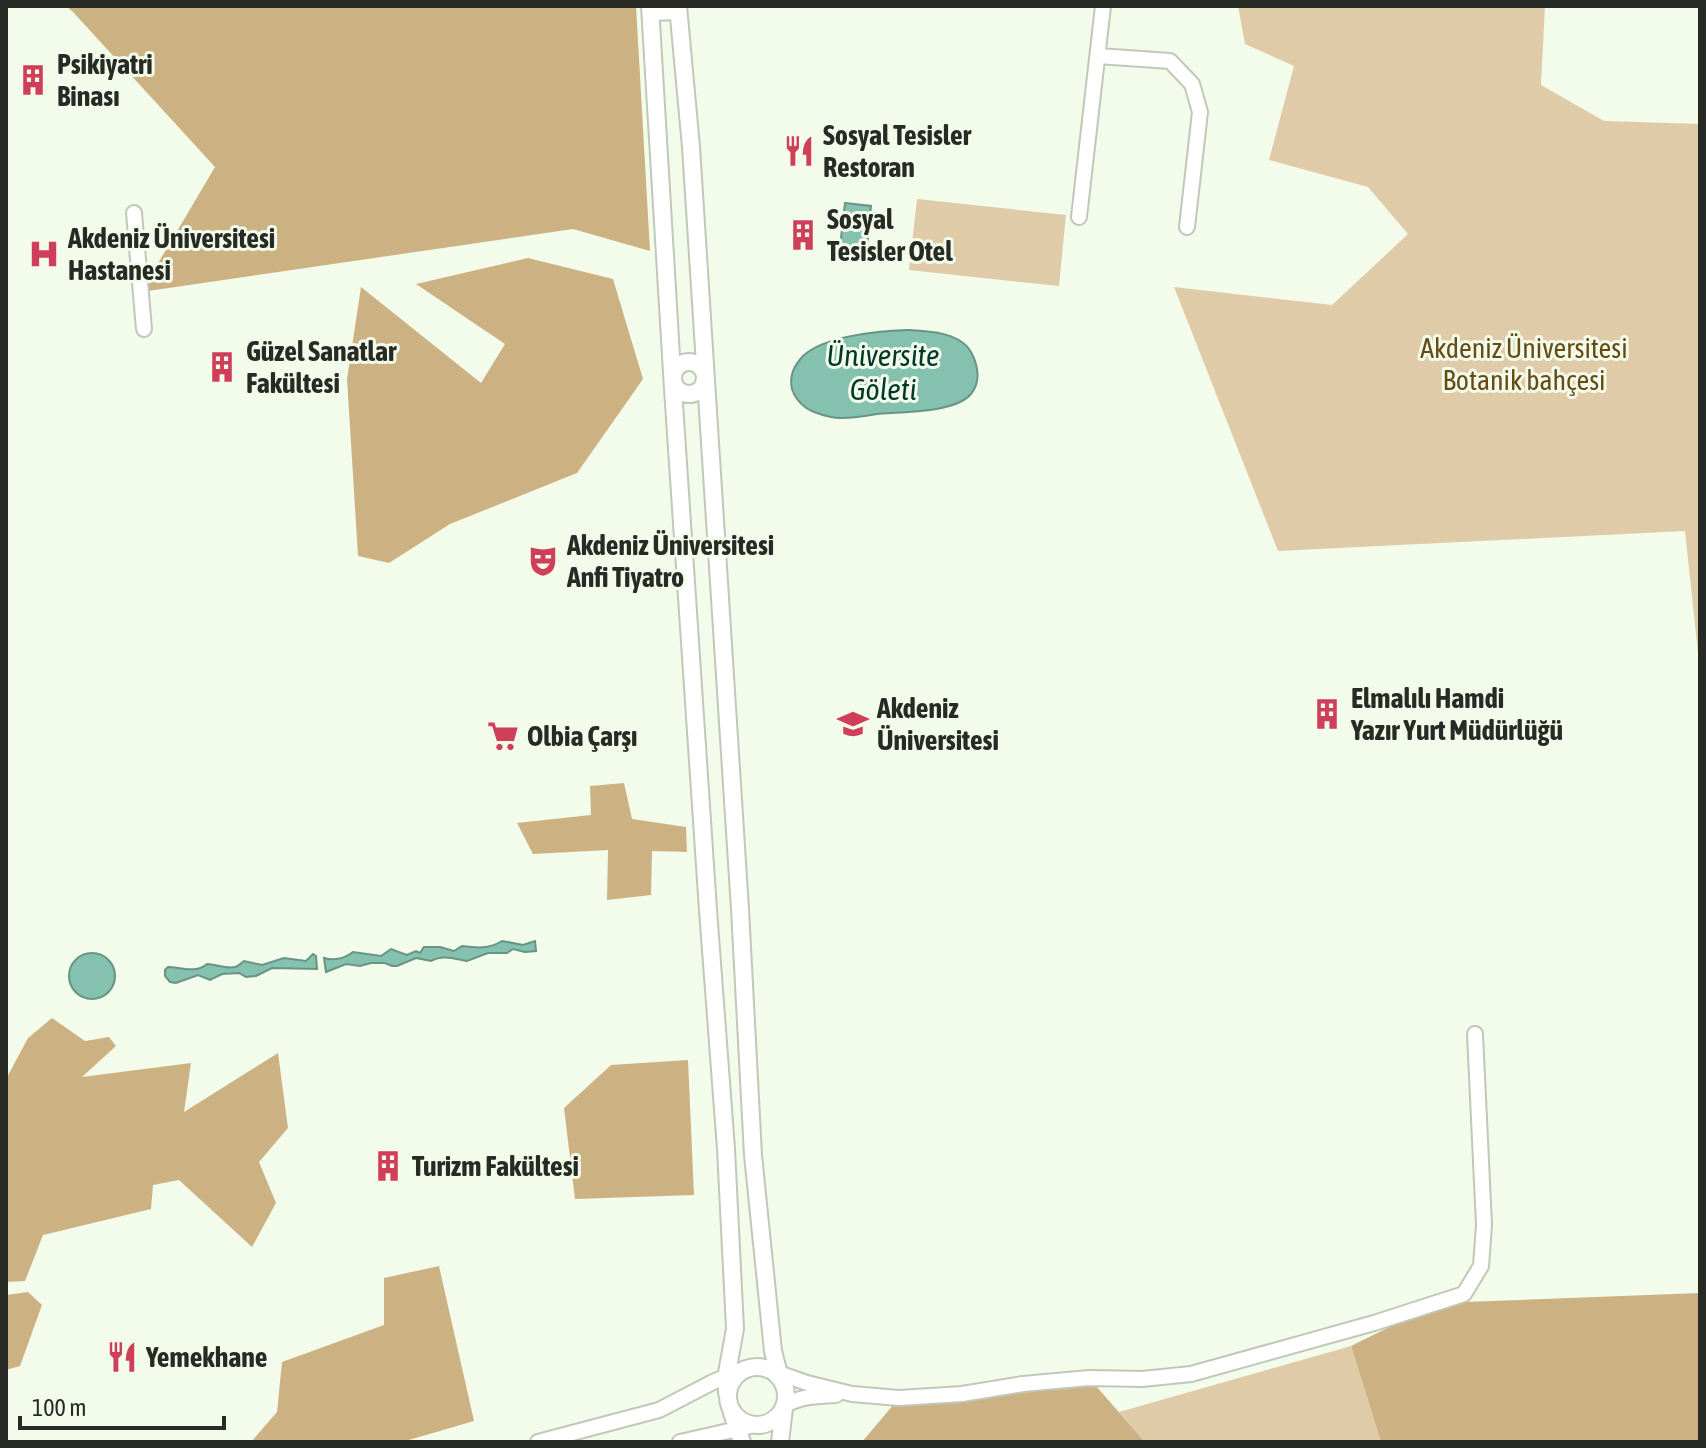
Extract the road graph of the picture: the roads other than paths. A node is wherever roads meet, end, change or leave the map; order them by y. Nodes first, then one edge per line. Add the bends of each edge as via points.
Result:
1 (1103, 6) edge
2 (678, 9) edge
3 (650, 10) edge
4 (1098, 56) junction
5 (134, 213) dead end
6 (1079, 217) dead end
7 (1187, 227) dead end
8 (144, 329) dead end
9 (705, 376) junction
10 (673, 379) junction
11 (1475, 1034) dead end
12 (744, 1369) junction
13 (778, 1374) junction
14 (727, 1375) junction
15 (727, 1393) junction
16 (852, 1394) junction
17 (784, 1406) junction
18 (732, 1412) junction
19 (755, 1425) junction
20 (740, 1435) edge
21 (538, 1442) edge
22 (680, 1442) edge
23 (780, 1442) edge

1 - 4 street
2 - 3 street
2 - 9 street
3 - 10 street
4 - 6 street
4 - 7 street via 1170,61 1192,84 1200,112
5 - 8 street
9 - 10 street via 700,365 688,361 676,367
9 - 13 street via 753,1155
10 - 14 street via 726,1149 735,1329
11 - 16 street via 1484,1225 1481,1266 1464,1294 1191,1374 1075,1379 899,1398
12 - 13 street via 764,1367
12 - 14 street
12 - 15 street
13 - 16 street
13 - 17 street via 785,1387
14 - 15 street
14 - 21 street via 659,1410
15 - 18 street
16 - 17 street via 808,1396
17 - 19 street via 773,1420
17 - 23 street
18 - 19 street
18 - 20 street
19 - 20 street
20 - 22 street

